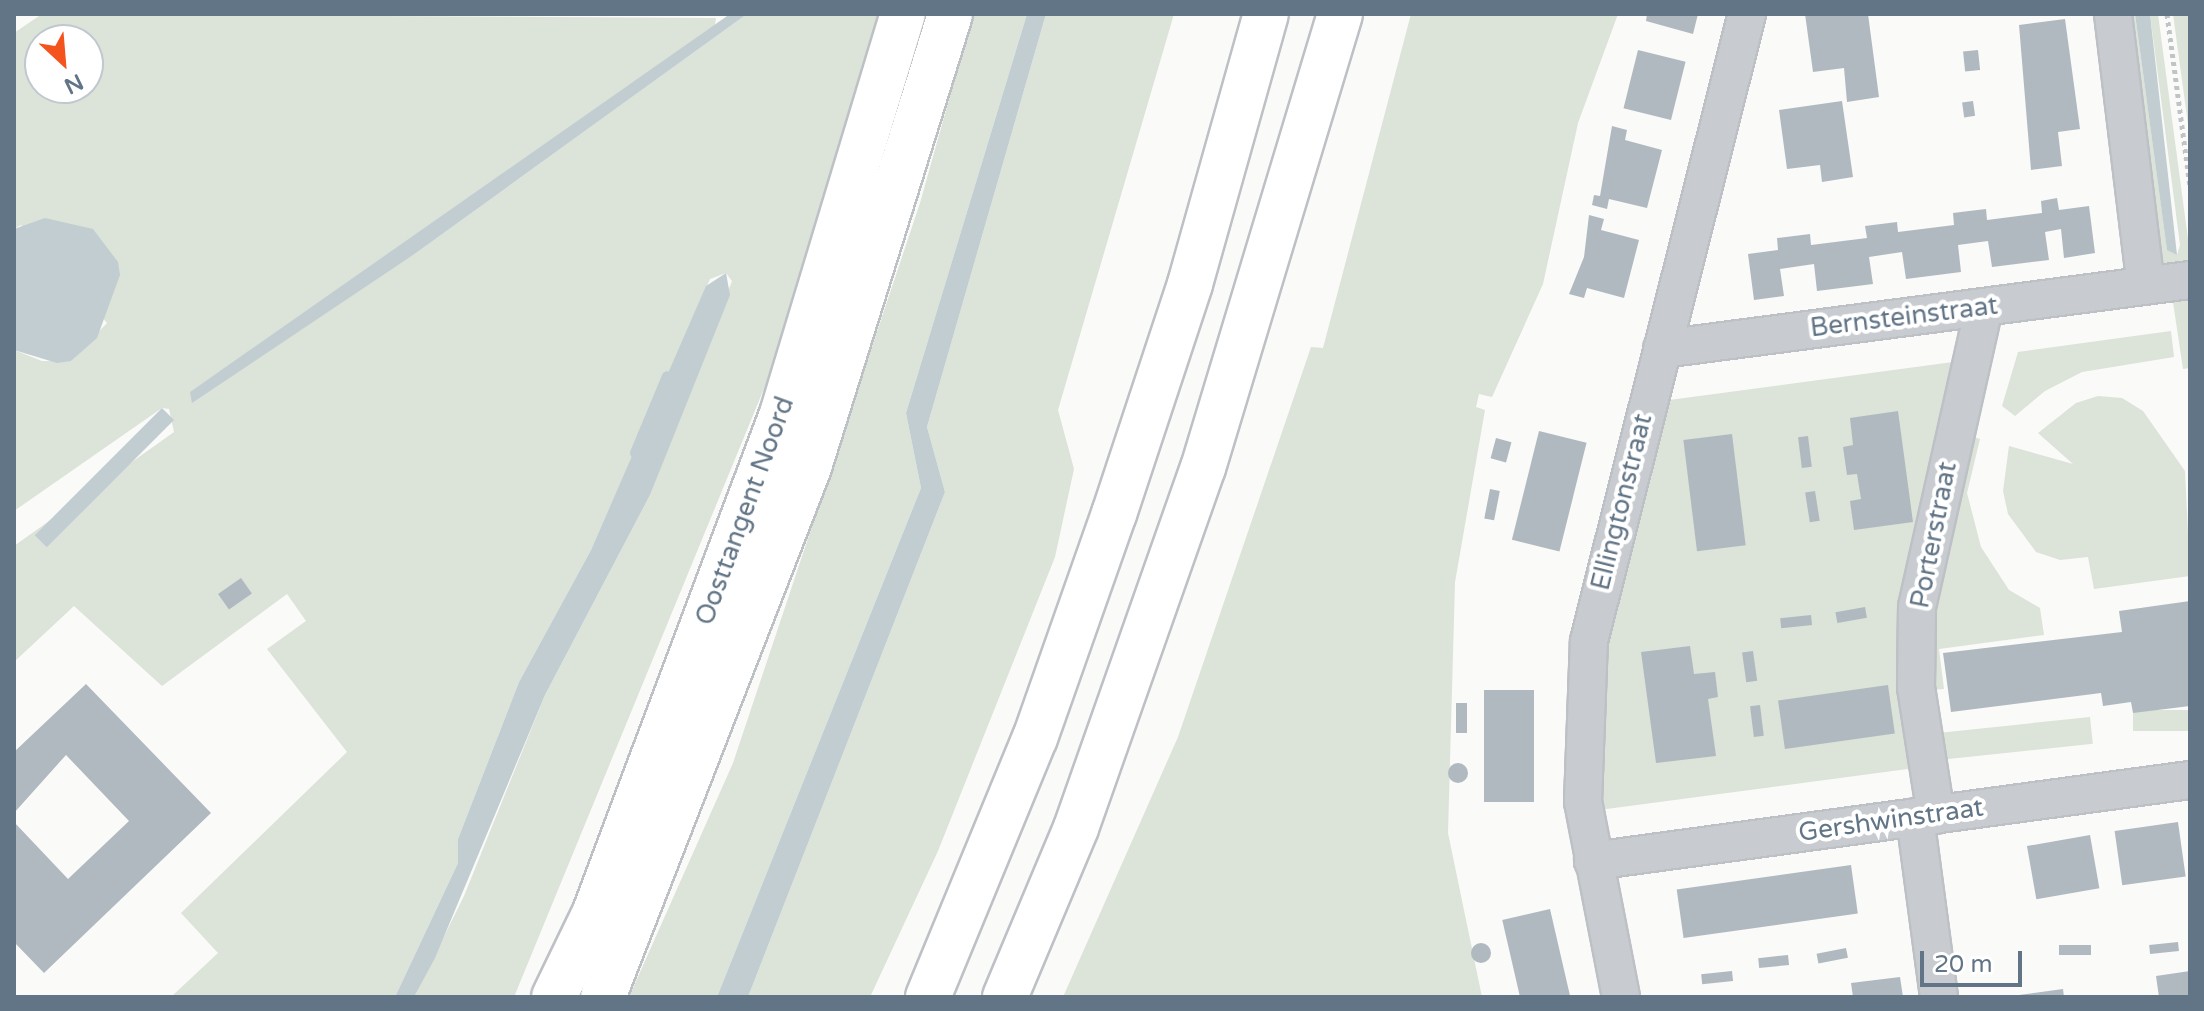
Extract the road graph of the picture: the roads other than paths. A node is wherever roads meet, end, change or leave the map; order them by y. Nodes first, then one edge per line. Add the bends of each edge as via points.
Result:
1 (903, 14) edge
2 (950, 14) edge
3 (1266, 14) edge
4 (1340, 14) edge
5 (1747, 14) edge
6 (2113, 14) edge
7 (2190, 280) edge
8 (2146, 285) junction
9 (1984, 307) junction
10 (1662, 349) junction
11 (2190, 780) edge
12 (1925, 816) junction
13 (1593, 861) junction
14 (554, 997) edge
15 (603, 997) edge
16 (928, 997) edge
17 (1005, 997) edge
18 (1621, 997) edge
19 (1939, 997) edge

1 - 14 main road, Oosttangent Noord via 782,414 600,898
2 - 15 main road, Oosttangent Noord via 885,238 809,467
3 - 16 main road via 1190,284 1114,514 1035,738
4 - 17 main road via 1203,468 1076,828
5 - 10 street, Ellingtonstraat
6 - 8 street
7 - 8 street, Bernsteinstraat
8 - 9 street, Bernsteinstraat
9 - 10 street, Bernsteinstraat
9 - 12 street, Porterstraat via 1917,607 1916,688
10 - 13 street, Ellingtonstraat via 1589,641 1581,752
11 - 12 street, Gershwinstraat
12 - 13 street, Gershwinstraat
12 - 19 street, Porterstraat
13 - 18 street, Ellingtonstraat

